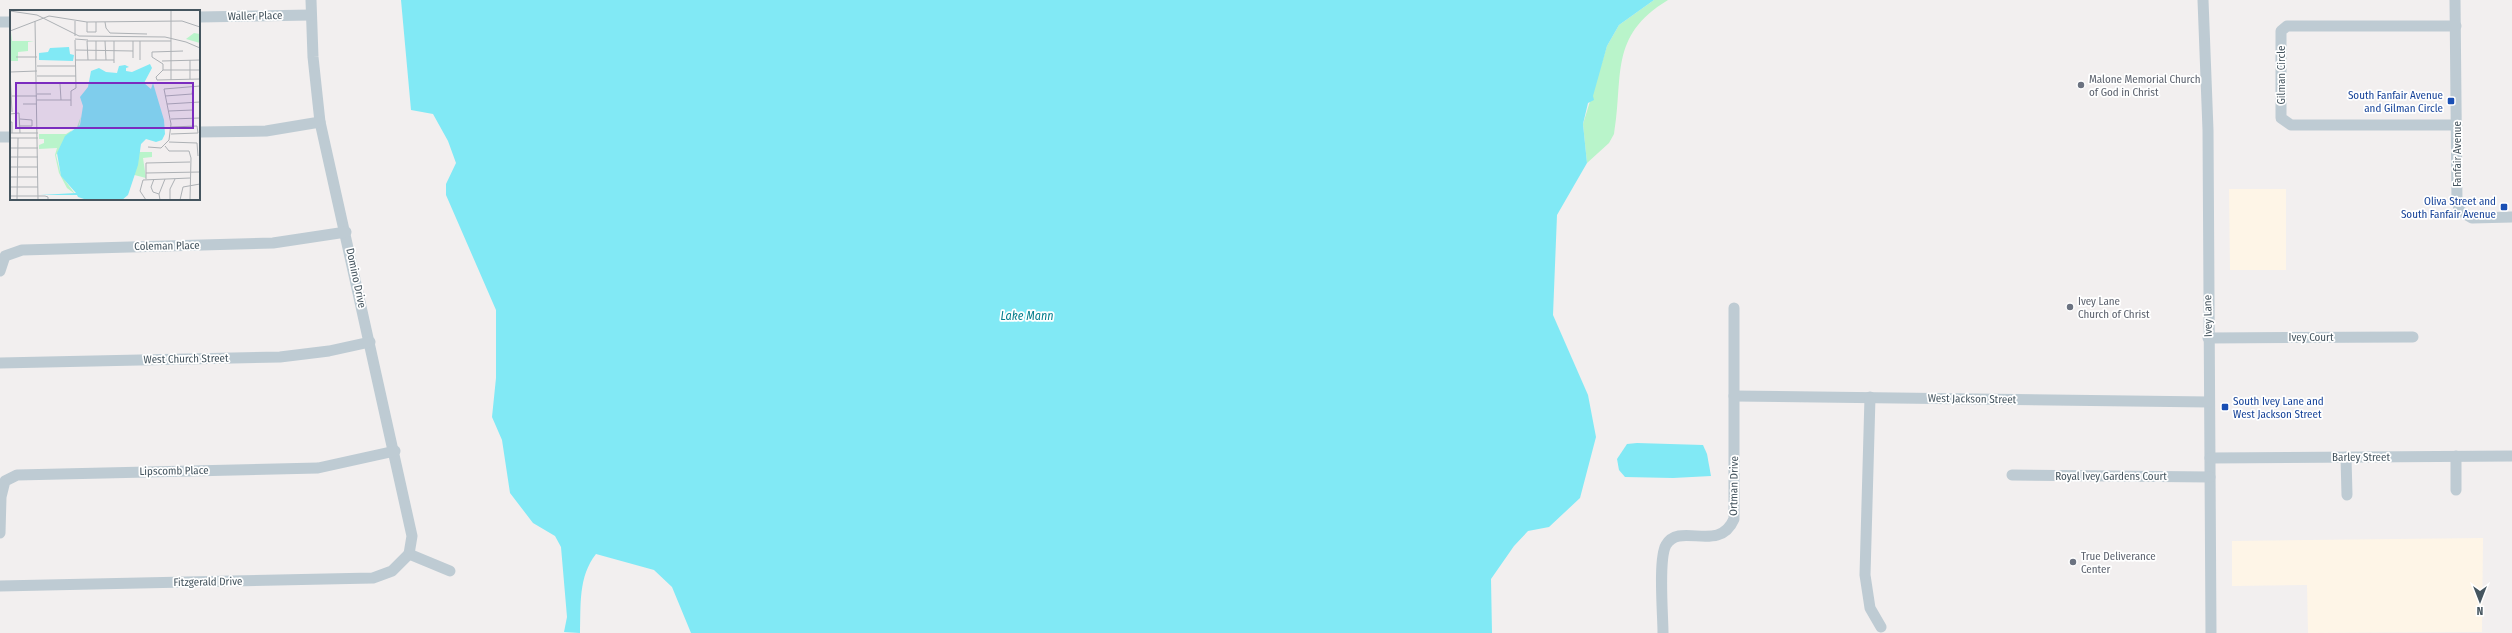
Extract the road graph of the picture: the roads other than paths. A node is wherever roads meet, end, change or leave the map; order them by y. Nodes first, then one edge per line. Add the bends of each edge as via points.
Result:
1 (311, 0) edge
2 (2203, 0) edge
3 (2455, 0) edge
4 (311, 15) junction
5 (200, 17) edge
6 (2456, 26) junction
7 (320, 122) junction
8 (2457, 125) junction
9 (200, 132) edge
10 (2512, 217) edge
11 (346, 232) junction
12 (0, 270) edge
13 (1734, 308) dead end
14 (2413, 337) dead end
15 (2208, 338) junction
16 (370, 342) junction
17 (0, 363) edge
18 (1734, 396) junction
19 (1870, 397) junction
20 (2209, 402) junction
21 (395, 451) junction
22 (2456, 456) junction
23 (2512, 456) edge
24 (2346, 457) junction
25 (2210, 458) junction
26 (2012, 475) dead end
27 (2210, 477) junction
28 (2456, 490) dead end
29 (2347, 495) dead end
30 (0, 533) edge
31 (409, 554) junction
32 (450, 571) dead end
33 (0, 586) edge
34 (1881, 627) dead end
35 (1663, 633) edge
36 (2211, 633) edge

1 - 4 street, Domino Drive
2 - 15 street, Ivey Lane via 2208,130
3 - 6 street, Fanfair Avenue
4 - 5 street, Waller Place
4 - 7 street, Domino Drive
6 - 8 street, Fanfair Avenue
6 - 8 street, Gilman Circle via 2287,26 2281,31 2281,118 2291,125
7 - 9 street via 266,131
7 - 11 street, Domino Drive
8 - 10 street, Fanfair Avenue via 2457,202 2460,211 2472,218
11 - 12 street, Coleman Place via 273,243 22,250 5,256
11 - 16 street, Domino Drive
13 - 18 street, Ortman Drive
14 - 15 street, Ivey Court
15 - 20 street, Ivey Lane
16 - 17 street, West Church Street via 329,351 280,357
16 - 21 street, Domino Drive
18 - 19 street, West Jackson Street
18 - 35 street, Ortman Drive via 1734,519 1730,528 1722,534 1680,536 1672,538 1666,544 1662,560
19 - 20 street, West Jackson Street
19 - 34 street via 1865,575 1870,608
20 - 25 street, Ivey Lane
21 - 30 street, Lipscomb Place via 318,468 17,475 5,481 0,497
21 - 31 street, Domino Drive via 412,536
22 - 23 street, Barley Street
22 - 24 street, Barley Street
22 - 28 street
24 - 25 street, Barley Street
24 - 29 street
25 - 27 street, Ivey Lane
26 - 27 street, Royal Ivey Gardens Court
27 - 36 street, Ivey Lane
31 - 32 street
31 - 33 street, Fitzgerald Drive via 392,571 373,578

